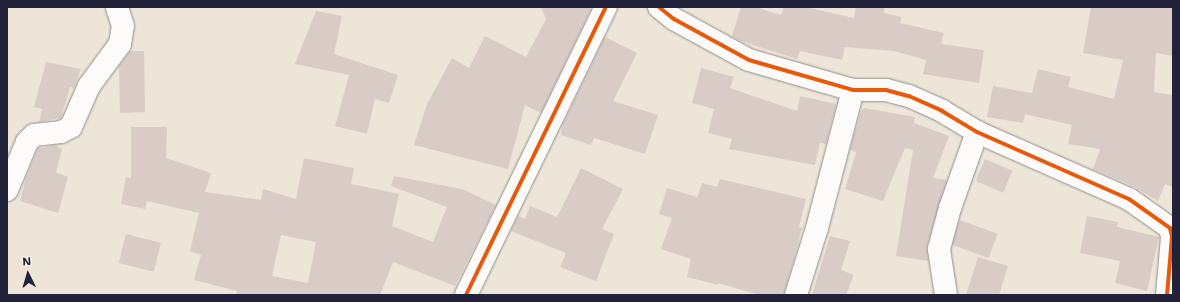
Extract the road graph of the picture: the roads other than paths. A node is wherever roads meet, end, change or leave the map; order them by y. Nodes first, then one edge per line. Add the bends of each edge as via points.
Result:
1 (117, 7) edge
2 (606, 7) edge
3 (659, 7) edge
4 (854, 90) junction
5 (977, 132) junction
6 (7, 190) edge
7 (466, 295) edge
8 (796, 295) edge
9 (946, 295) edge
10 (1167, 295) edge

1 - 6 street via 123,26 120,44 89,86 71,127 61,132 34,135 27,142
2 - 7 street
3 - 4 street via 674,19 749,60
4 - 5 street via 886,90 909,96 942,111
4 - 8 street
5 - 9 street via 950,208 939,249
5 - 10 street via 1129,199 1165,223 1172,238

